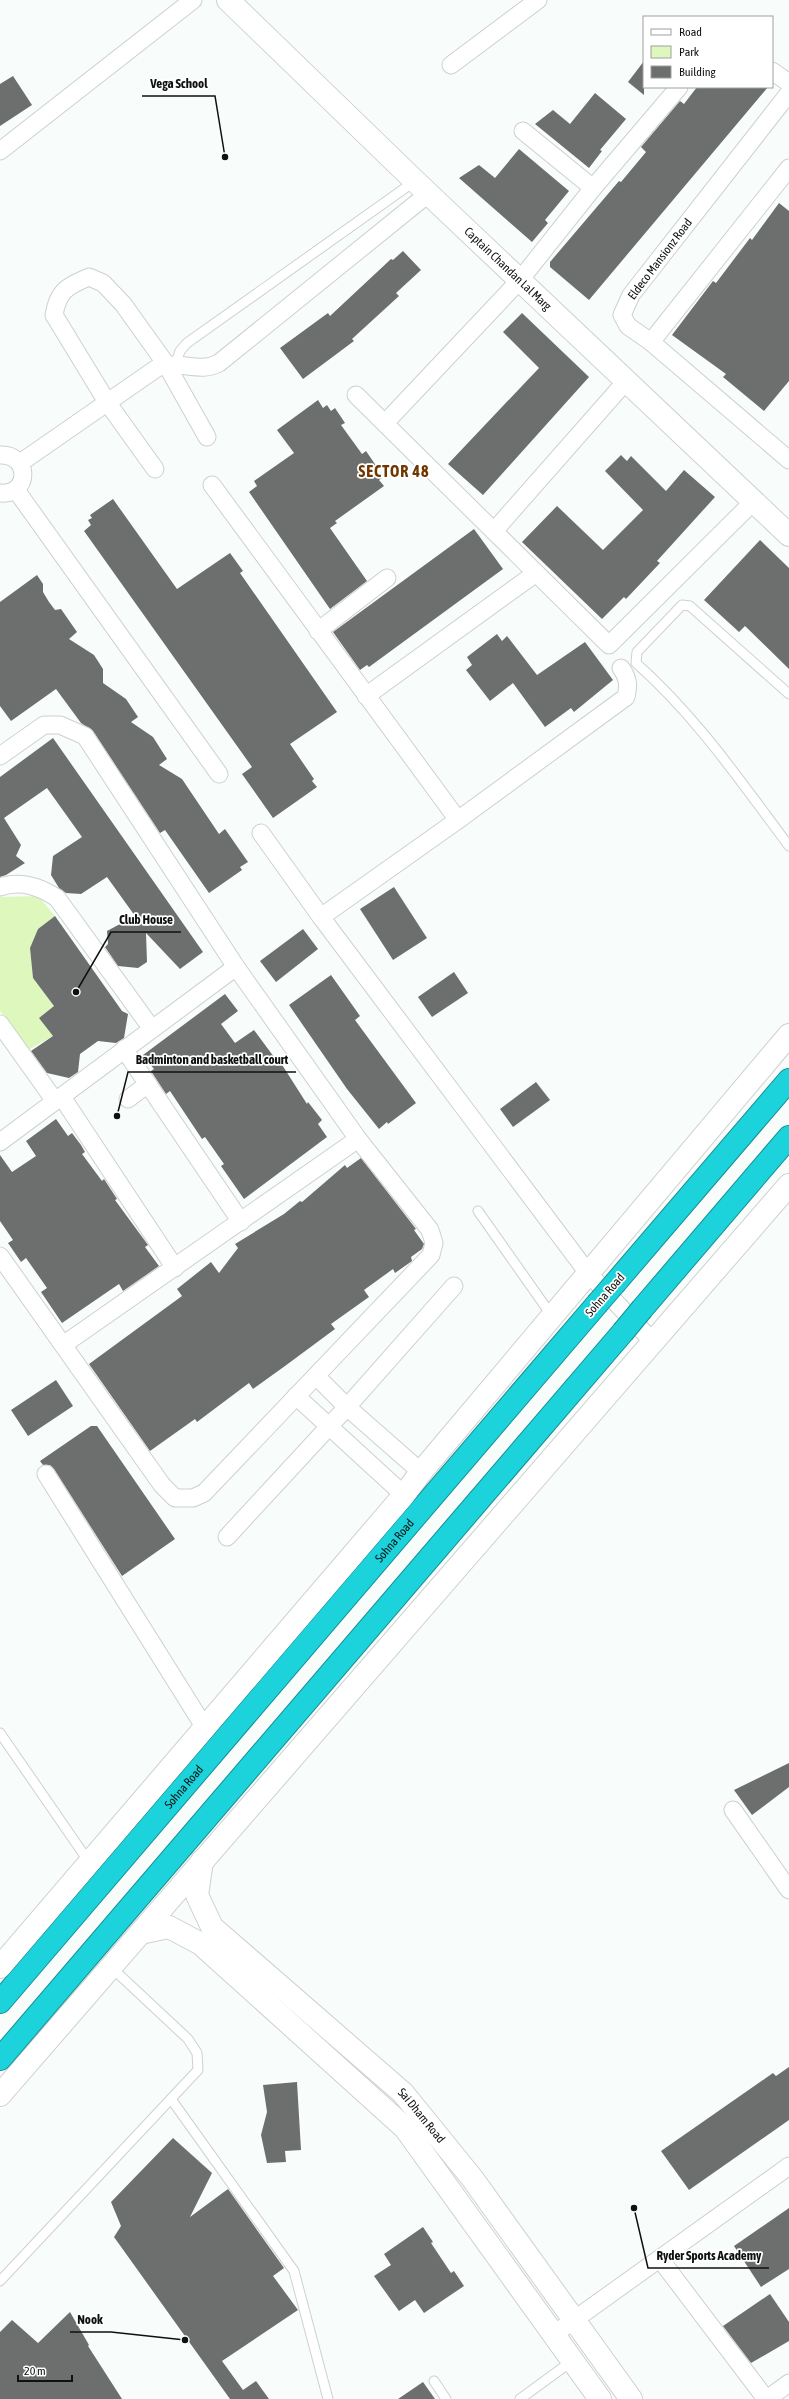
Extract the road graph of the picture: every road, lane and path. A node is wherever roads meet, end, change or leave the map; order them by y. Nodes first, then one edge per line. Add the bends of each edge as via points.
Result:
1 (193, 0) edge
2 (228, 0) edge
3 (538, 0) edge
4 (451, 65) dead end
5 (773, 72) edge
6 (789, 83) edge
7 (678, 88) edge
8 (789, 93) edge
9 (523, 130) dead end
10 (0, 151) edge
11 (789, 168) edge
12 (421, 188) junction
13 (593, 188) junction
14 (520, 280) junction
15 (651, 342) junction
16 (171, 364) junction
17 (627, 380) junction
18 (356, 395) dead end
19 (107, 402) junction
20 (385, 424) junction
21 (207, 437) dead end
22 (786, 453) edge
23 (0, 455) edge
24 (20, 463) junction
25 (155, 469) dead end
26 (212, 485) dead end
27 (8, 492) edge
28 (754, 501) junction
29 (494, 531) junction
30 (789, 535) edge
31 (536, 573) junction
32 (387, 578) dead end
33 (318, 631) junction
34 (621, 668) dead end
35 (789, 694) edge
36 (366, 696) junction
37 (0, 756) edge
38 (219, 774) dead end
39 (458, 820) junction
40 (260, 832) dead end
41 (789, 846) edge
42 (0, 887) edge
43 (321, 917) junction
44 (236, 967) junction
45 (0, 1024) edge
46 (152, 1029) junction
47 (789, 1035) edge
48 (124, 1049) junction
49 (789, 1080) edge
50 (148, 1084) junction
51 (59, 1099) junction
52 (128, 1099) dead end
53 (789, 1137) edge
54 (358, 1138) junction
55 (0, 1142) edge
56 (789, 1185) edge
57 (478, 1211) dead end
58 (241, 1222) junction
59 (0, 1256) edge
60 (175, 1268) junction
61 (588, 1274) junction
62 (454, 1286) dead end
63 (552, 1316) junction
64 (653, 1342) junction
65 (63, 1345) junction
66 (316, 1376) junction
67 (296, 1396) junction
68 (347, 1407) junction
69 (328, 1427) junction
70 (421, 1472) junction
71 (46, 1474) dead end
72 (404, 1495) junction
73 (227, 1537) dead end
74 (204, 1728) junction
75 (0, 1733) edge
76 (733, 1810) dead end
77 (202, 1861) junction
78 (89, 1862) junction
79 (789, 1890) edge
80 (140, 1933) junction
81 (2, 1960) edge
82 (111, 1967) junction
83 (0, 2002) edge
84 (318, 2018) junction
85 (302, 2037) junction
86 (0, 2059) edge
87 (0, 2095) edge
88 (171, 2099) junction
89 (789, 2166) edge
90 (660, 2259) junction
91 (0, 2281) edge
92 (574, 2321) junction
93 (554, 2335) junction
94 (572, 2361) junction
95 (434, 2381) dead end
96 (789, 2383) edge
97 (328, 2399) edge
98 (446, 2399) edge
99 (520, 2399) edge
100 (600, 2399) edge
101 (631, 2399) edge
102 (766, 2399) edge

1 - 10 street
2 - 12 main road, Captain Chandan Lal Marg
3 - 4 street
5 - 6 street
7 - 13 street
8 - 15 street, Eldeco Mansionz Road via 630,295 622,314 628,326
9 - 13 street
11 - 15 street
12 - 14 main road, Captain Chandan Lal Marg
12 - 16 lane via 187,343
12 - 16 street via 219,363 202,368
13 - 14 street
14 - 17 main road, Captain Chandan Lal Marg
14 - 20 street
15 - 22 street, Eldeco Mansionz Road
16 - 19 street
16 - 19 street via 124,304 103,284 89,277 72,284 57,299 54,315
16 - 21 street
17 - 28 main road, Captain Chandan Lal Marg
17 - 29 street
18 - 20 street
19 - 24 street
19 - 25 street
20 - 29 street
23 - 24 street via 12,456
24 - 27 street via 24,472 22,482
26 - 33 street
27 - 38 street
28 - 30 main road, Captain Chandan Lal Marg
28 - 31 street via 609,645
29 - 31 street
31 - 36 street
32 - 33 street
33 - 36 street
34 - 39 street via 629,686 626,697
35 - 41 lane via 690,606 682,605 637,652 636,663 682,706
36 - 39 street
37 - 44 street via 44,726 60,725 85,736
39 - 43 street
40 - 43 street
42 - 46 street via 12,883 29,885 43,889 57,898
43 - 61 street
44 - 46 street
44 - 54 street
45 - 51 street
46 - 48 street
47 - 61 main road
48 - 50 street
48 - 51 street
49 - 83 highway, Sohna Road, bridge
50 - 52 street
50 - 58 street
51 - 55 street
51 - 60 street
53 - 86 highway, bridge
54 - 58 street
54 - 66 street via 430,1230 434,1243 431,1255
56 - 64 main road
57 - 63 lane
58 - 60 street
59 - 65 street
60 - 65 street
61 - 63 main road
61 - 64 street
62 - 68 street
63 - 70 main road
64 - 77 main road
65 - 67 street via 162,1485 175,1498 193,1498 204,1493
66 - 67 street
66 - 68 street
67 - 69 street
68 - 69 street
68 - 70 street
69 - 72 street
69 - 73 street
70 - 72 main road
71 - 74 street
72 - 74 main road
74 - 78 main road
75 - 78 lane
76 - 79 street
77 - 80 main road
77 - 84 main road, Sai Dham Road via 198,1895 212,1927
78 - 81 main road
80 - 82 main road
80 - 85 main road, Sai Dham Road via 169,1927 200,1944
82 - 87 main road
82 - 88 lane via 188,2039 197,2053 198,2070
84 - 85 street
84 - 92 main road, Sai Dham Road via 404,2093 472,2178
85 - 93 main road, Sai Dham Road via 405,2128
88 - 91 lane
88 - 97 lane via 294,2271
89 - 90 street
90 - 92 street
90 - 102 street
92 - 93 street
92 - 101 main road, Sai Dham Road
93 - 94 main road, Sai Dham Road
94 - 99 lane
94 - 100 main road, Sai Dham Road
95 - 98 lane
96 - 102 street

